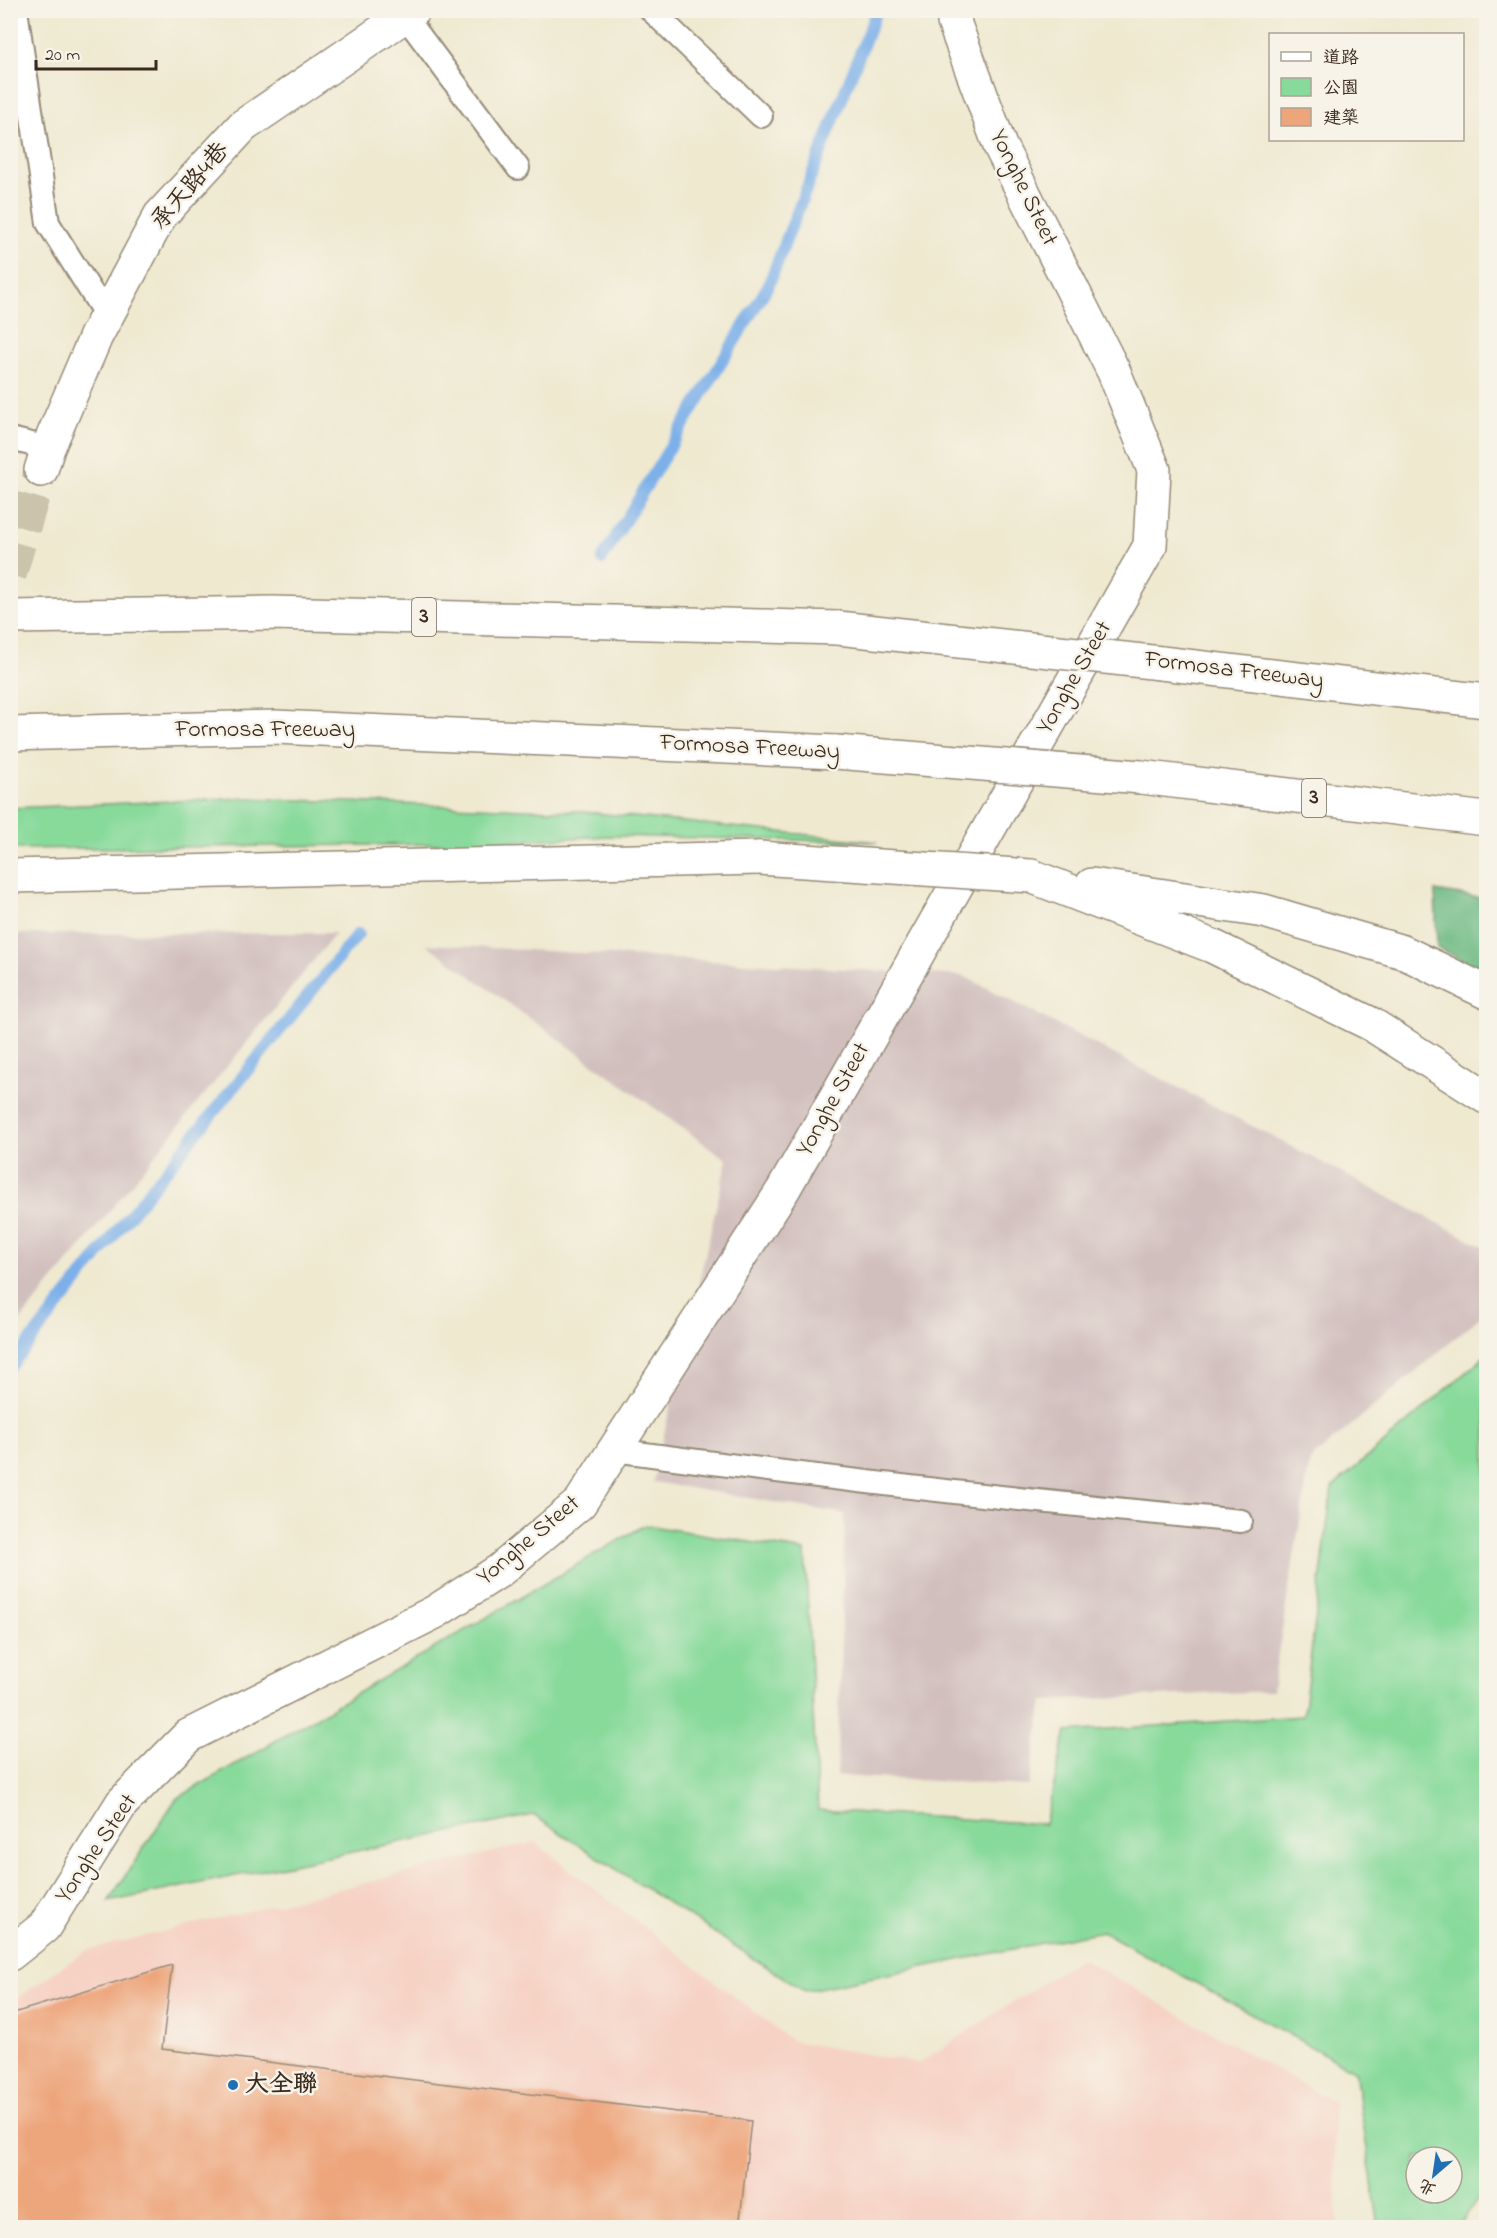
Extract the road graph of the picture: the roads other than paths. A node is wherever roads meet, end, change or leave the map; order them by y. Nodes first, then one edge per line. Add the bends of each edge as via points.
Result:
1 (16, 10) edge
2 (651, 10) edge
3 (956, 10) edge
4 (409, 13) edge
5 (761, 116) dead end
6 (518, 168) dead end
7 (107, 317) junction
8 (10, 439) edge
9 (44, 459) joint
10 (10, 617) edge
11 (1486, 700) edge
12 (10, 734) edge
13 (1486, 819) edge
14 (10, 876) edge
15 (1031, 876) junction
16 (1486, 992) edge
17 (1486, 1097) edge
18 (614, 1450) junction
19 (1241, 1521) dead end
20 (10, 1954) edge

1 - 7 lane via 48,223
2 - 5 lane
3 - 18 main road, Yonghe Steet via 954,22 1000,146 1114,372 1154,470 1150,546 783,1190
4 - 6 lane
4 - 7 main road, 承天路4巷 via 243,126 160,216
7 - 9 main road, 承天路4巷
8 - 9 lane
10 - 11 main road, Formosa Freeway / 3, bridge via 272,613 838,628
12 - 13 main road, Formosa Freeway / 3, bridge via 275,726 836,752 1141,777
14 - 15 main road, bridge via 759,858
15 - 16 main road via 1264,911 1403,952
15 - 17 main road via 1223,951 1371,1024
18 - 19 lane via 1060,1504
18 - 20 main road, Yonghe Steet via 580,1503 500,1571 435,1612 188,1736 122,1803 44,1927

